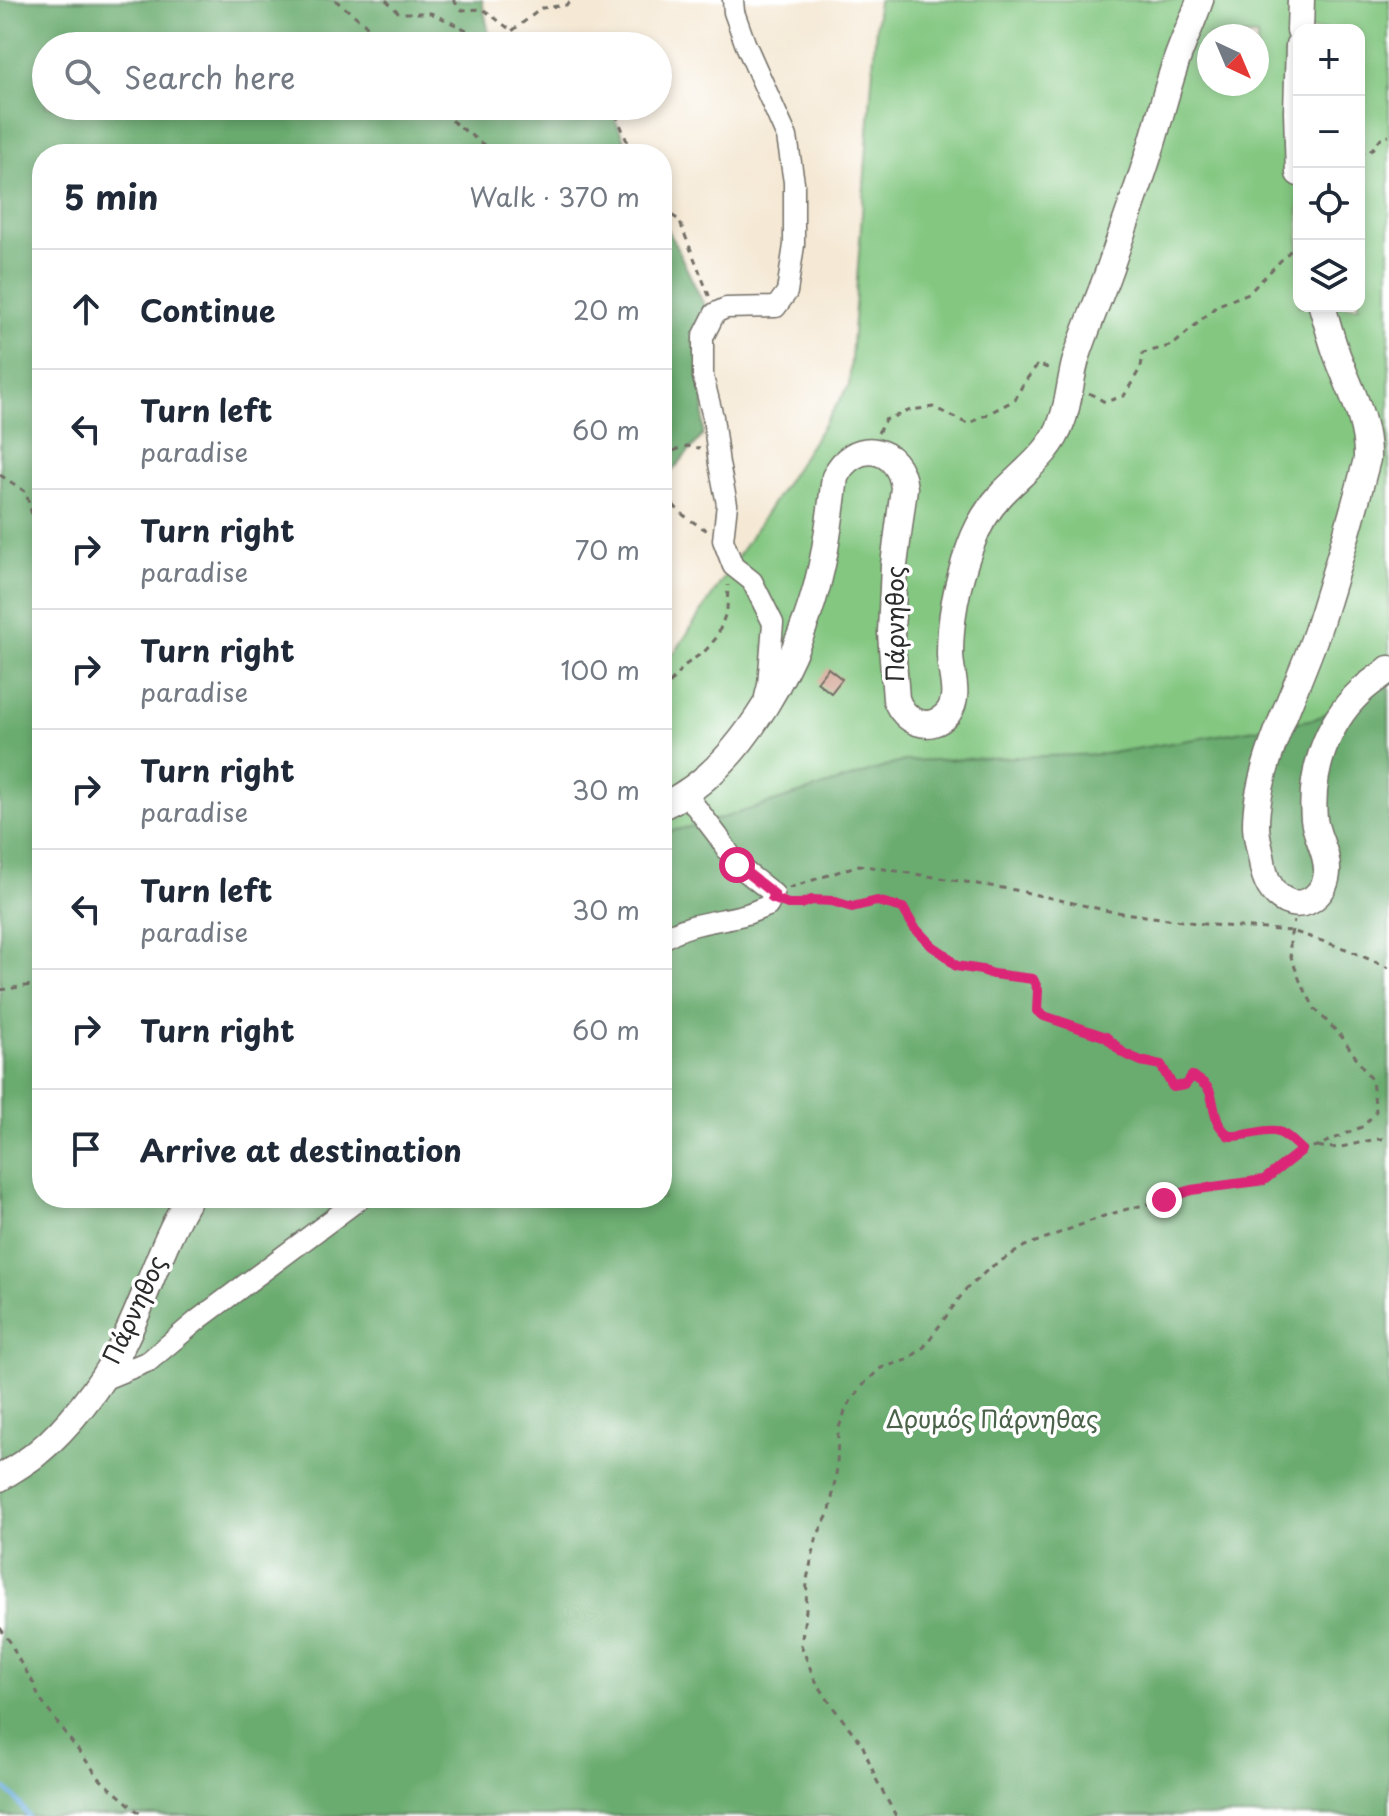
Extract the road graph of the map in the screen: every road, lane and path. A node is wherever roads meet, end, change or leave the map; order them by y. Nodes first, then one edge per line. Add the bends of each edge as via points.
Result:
1 (335, 0) edge
2 (386, 0) edge
3 (453, 0) edge
4 (573, 0) edge
5 (733, 0) edge
6 (1200, 0) edge
7 (1301, 0) edge
8 (1300, 24) edge
9 (512, 31) joint
10 (372, 32) edge
11 (471, 32) edge
12 (1297, 96) edge
13 (451, 120) edge
14 (618, 120) edge
15 (1389, 136) edge
16 (483, 144) edge
17 (628, 144) edge
18 (1365, 153) edge
19 (1299, 168) edge
20 (672, 215) edge
21 (1296, 240) edge
22 (1324, 312) edge
23 (715, 313) junction
24 (1070, 382) junction
25 (672, 451) edge
26 (717, 451) junction
27 (870, 451) junction
28 (0, 475) edge
29 (672, 504) edge
30 (32, 515) edge
31 (723, 540) junction
32 (733, 566) junction
33 (1389, 669) edge
34 (672, 681) edge
35 (760, 712) junction
36 (686, 794) junction
37 (672, 801) edge
38 (773, 896) junction
39 (1296, 904) junction
40 (1292, 931) junction
41 (672, 934) edge
42 (1389, 968) edge
43 (32, 985) edge
44 (0, 990) edge
45 (1389, 1139) edge
46 (1317, 1146) junction
47 (1302, 1150) junction
48 (184, 1208) edge
49 (347, 1208) edge
50 (100, 1381) junction
51 (0, 1478) edge
52 (0, 1628) edge
53 (143, 1816) edge
54 (896, 1816) edge

1 - 10 path
2 - 11 path via 399,13 431,13
3 - 9 path via 462,10 483,9
4 - 9 path via 542,8
5 - 23 street via 745,43 787,137 794,182 794,245 787,292 776,307
6 - 24 main road, Πάρνηθος
7 - 8 main road
12 - 19 main road
13 - 16 path
14 - 17 path
15 - 18 path
20 - 23 path via 679,220
21 - 24 path via 1249,293 1218,305 1173,345 1143,353 1124,396 1105,402
22 - 39 main road via 1363,422 1367,459 1320,624 1267,763 1260,796 1256,825 1263,870 1280,898
23 - 26 street via 703,337 703,377
24 - 27 path via 1038,364 1015,400 968,424 933,407 911,410 885,420
24 - 27 main road, Πάρνηθος via 1063,420 1050,446 992,505 971,543 953,617 954,703 932,723 905,716 896,699 891,633 903,477 891,458
25 - 26 path via 687,446
26 - 31 street via 727,504
27 - 35 main road via 848,458 835,477 821,570 804,624 784,676
28 - 30 path via 26,492
29 - 31 path
31 - 32 street
32 - 34 path via 717,637
32 - 35 street via 752,581 773,623 768,685
33 - 39 main road via 1347,706 1321,754 1313,804 1326,883 1320,894
35 - 36 main road via 715,770
36 - 37 main road
36 - 38 street via 737,865
38 - 40 path via 859,865 1109,911
38 - 41 street via 768,906
38 - 47 path via 788,904 812,900 852,907 877,901 903,908 914,927 956,966 1033,979 1037,1011 1044,1016 1106,1037 1123,1053 1161,1065 1173,1087 1185,1085 1192,1076 1205,1083 1217,1124 1229,1136 1272,1130
39 - 40 path
40 - 42 path
40 - 46 path via 1290,954 1300,981 1315,1009 1372,1081 1376,1111 1364,1126
43 - 44 path
45 - 46 path via 1329,1149
46 - 47 path
47 - 54 path via 1264,1180 1191,1190 1025,1246 966,1289 924,1347 907,1360 881,1368 847,1406 838,1430 830,1511 817,1536 807,1579 801,1645 814,1678 862,1744
48 - 50 main road, Πάρνηθος via 120,1350
49 - 50 street via 149,1361
50 - 51 main road, Πάρνηθος via 37,1454
52 - 53 path via 60,1727 101,1780

